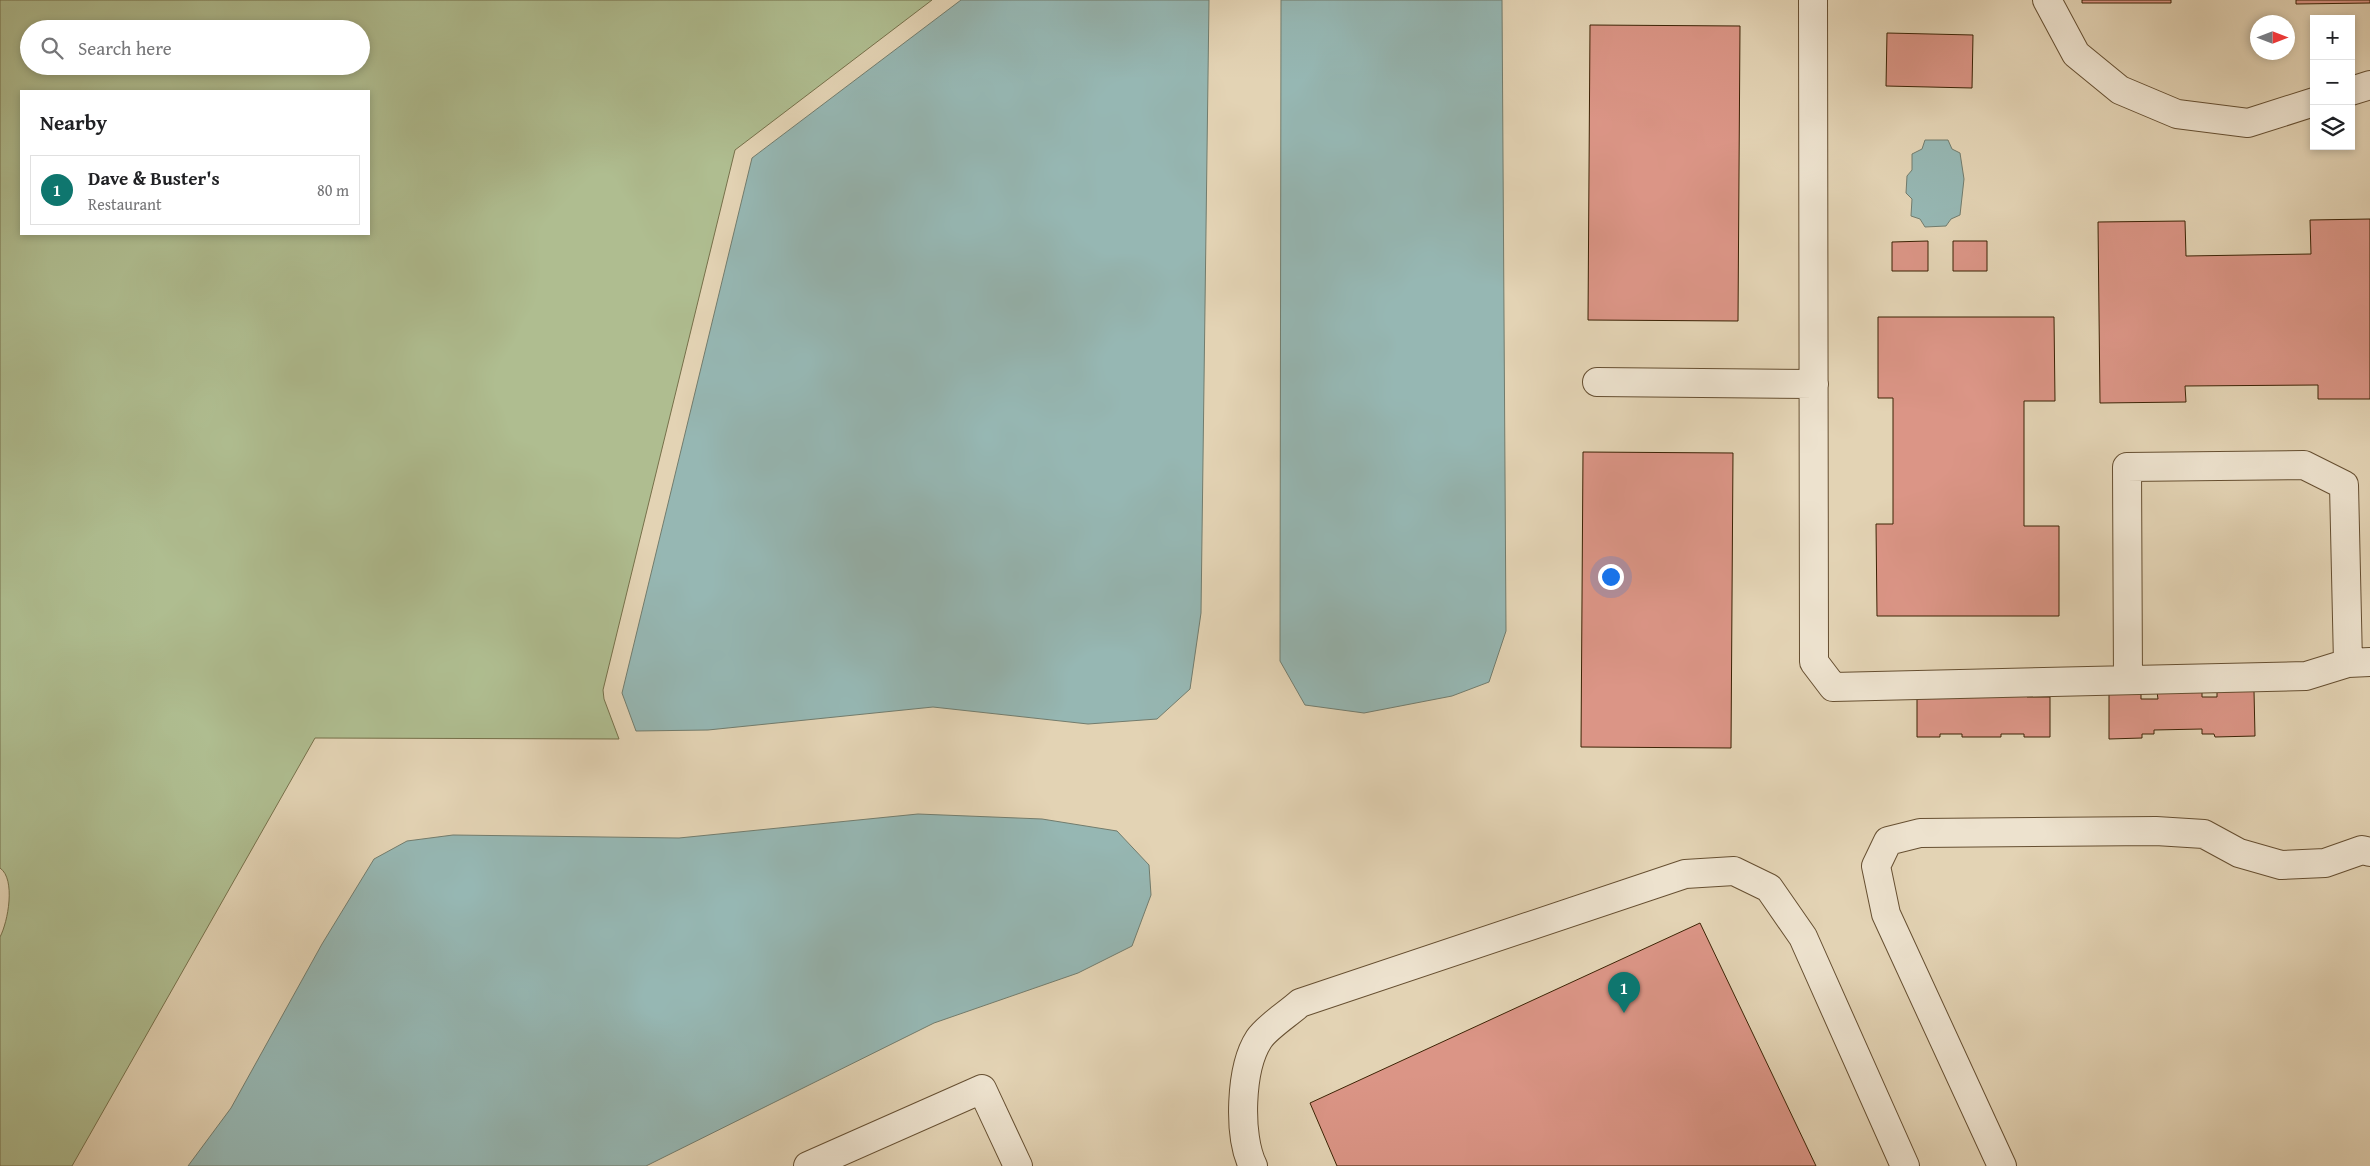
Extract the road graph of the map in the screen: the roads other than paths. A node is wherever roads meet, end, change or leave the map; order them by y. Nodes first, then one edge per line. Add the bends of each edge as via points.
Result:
1 (1813, 0) edge
2 (2047, 0) edge
3 (2370, 85) edge
4 (2355, 90) edge
5 (2310, 103) edge
6 (1597, 382) dead end
7 (1814, 384) junction
8 (2359, 663) edge
9 (2128, 680) junction
10 (2370, 852) edge
11 (808, 1166) edge
12 (1018, 1166) edge
13 (1253, 1166) edge
14 (1905, 1166) edge
15 (2002, 1166) edge

1 - 7 lane
2 - 5 lane via 2076,54 2120,90 2177,114 2248,123
3 - 4 lane
6 - 7 lane
7 - 9 lane via 1814,662 1833,687
8 - 9 lane via 2306,676
8 - 9 lane via 2344,485 2304,465 2127,467
10 - 15 lane via 2362,850 2326,863 2282,865 2239,853 2204,834 2156,830 1920,833 1888,841 1876,866 1886,914
11 - 12 lane via 982,1089
13 - 14 lane via 1246,1153 1244,1072 1259,1038 1300,1003 1686,874 1734,871 1769,888 1803,936

